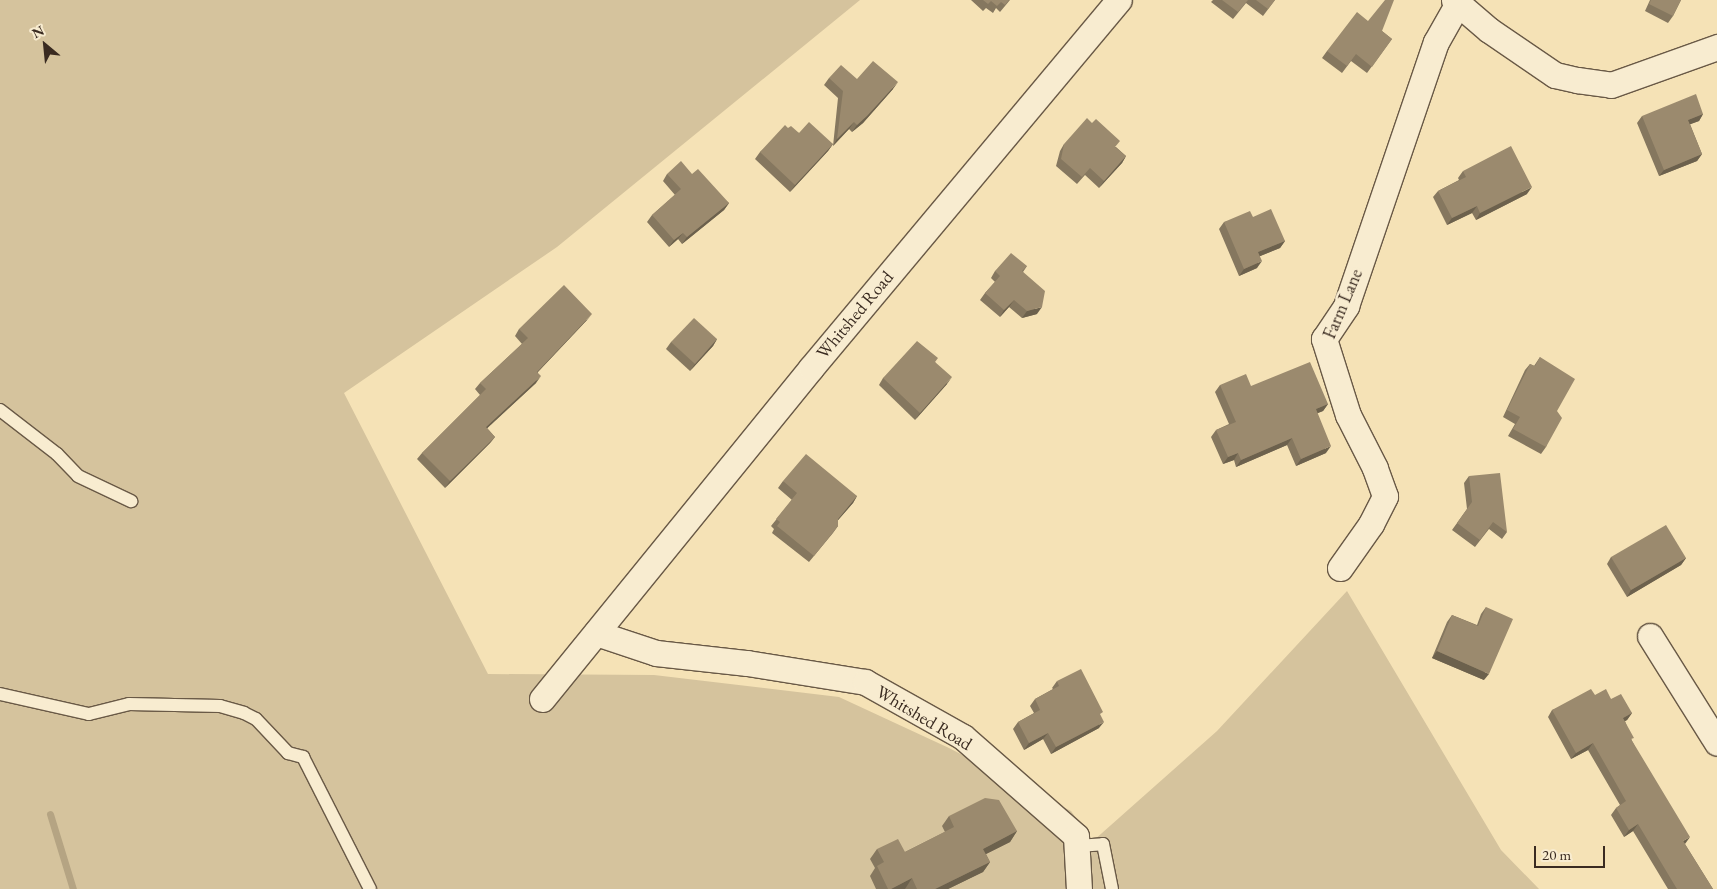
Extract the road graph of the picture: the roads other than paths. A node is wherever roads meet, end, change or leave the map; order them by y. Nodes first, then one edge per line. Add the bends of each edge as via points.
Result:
1 (1118, 0) edge
2 (1456, 1) edge
3 (1717, 47) edge
4 (0, 410) edge
5 (132, 500) dead end
6 (1340, 568) dead end
7 (596, 633) junction
8 (1650, 636) dead end
9 (0, 694) edge
10 (542, 699) dead end
11 (1717, 743) edge
12 (1077, 841) junction
13 (370, 889) edge
14 (1080, 889) edge
15 (1112, 889) edge

1 - 7 street, Whitshed Road via 811,368
2 - 3 street via 1489,30 1555,74 1577,80 1611,85
2 - 6 street, Farm Lane via 1436,42 1346,306 1324,339 1348,415 1375,468 1385,496 1371,524
4 - 5 lane via 57,454 78,476
7 - 10 street, Whitshed Road
7 - 12 street, Whitshed Road via 656,654 747,663 865,682 963,737
8 - 11 street
9 - 13 lane via 89,714 129,704 220,706 244,712 256,719 288,753 303,756
12 - 14 street
12 - 15 lane via 1103,844

